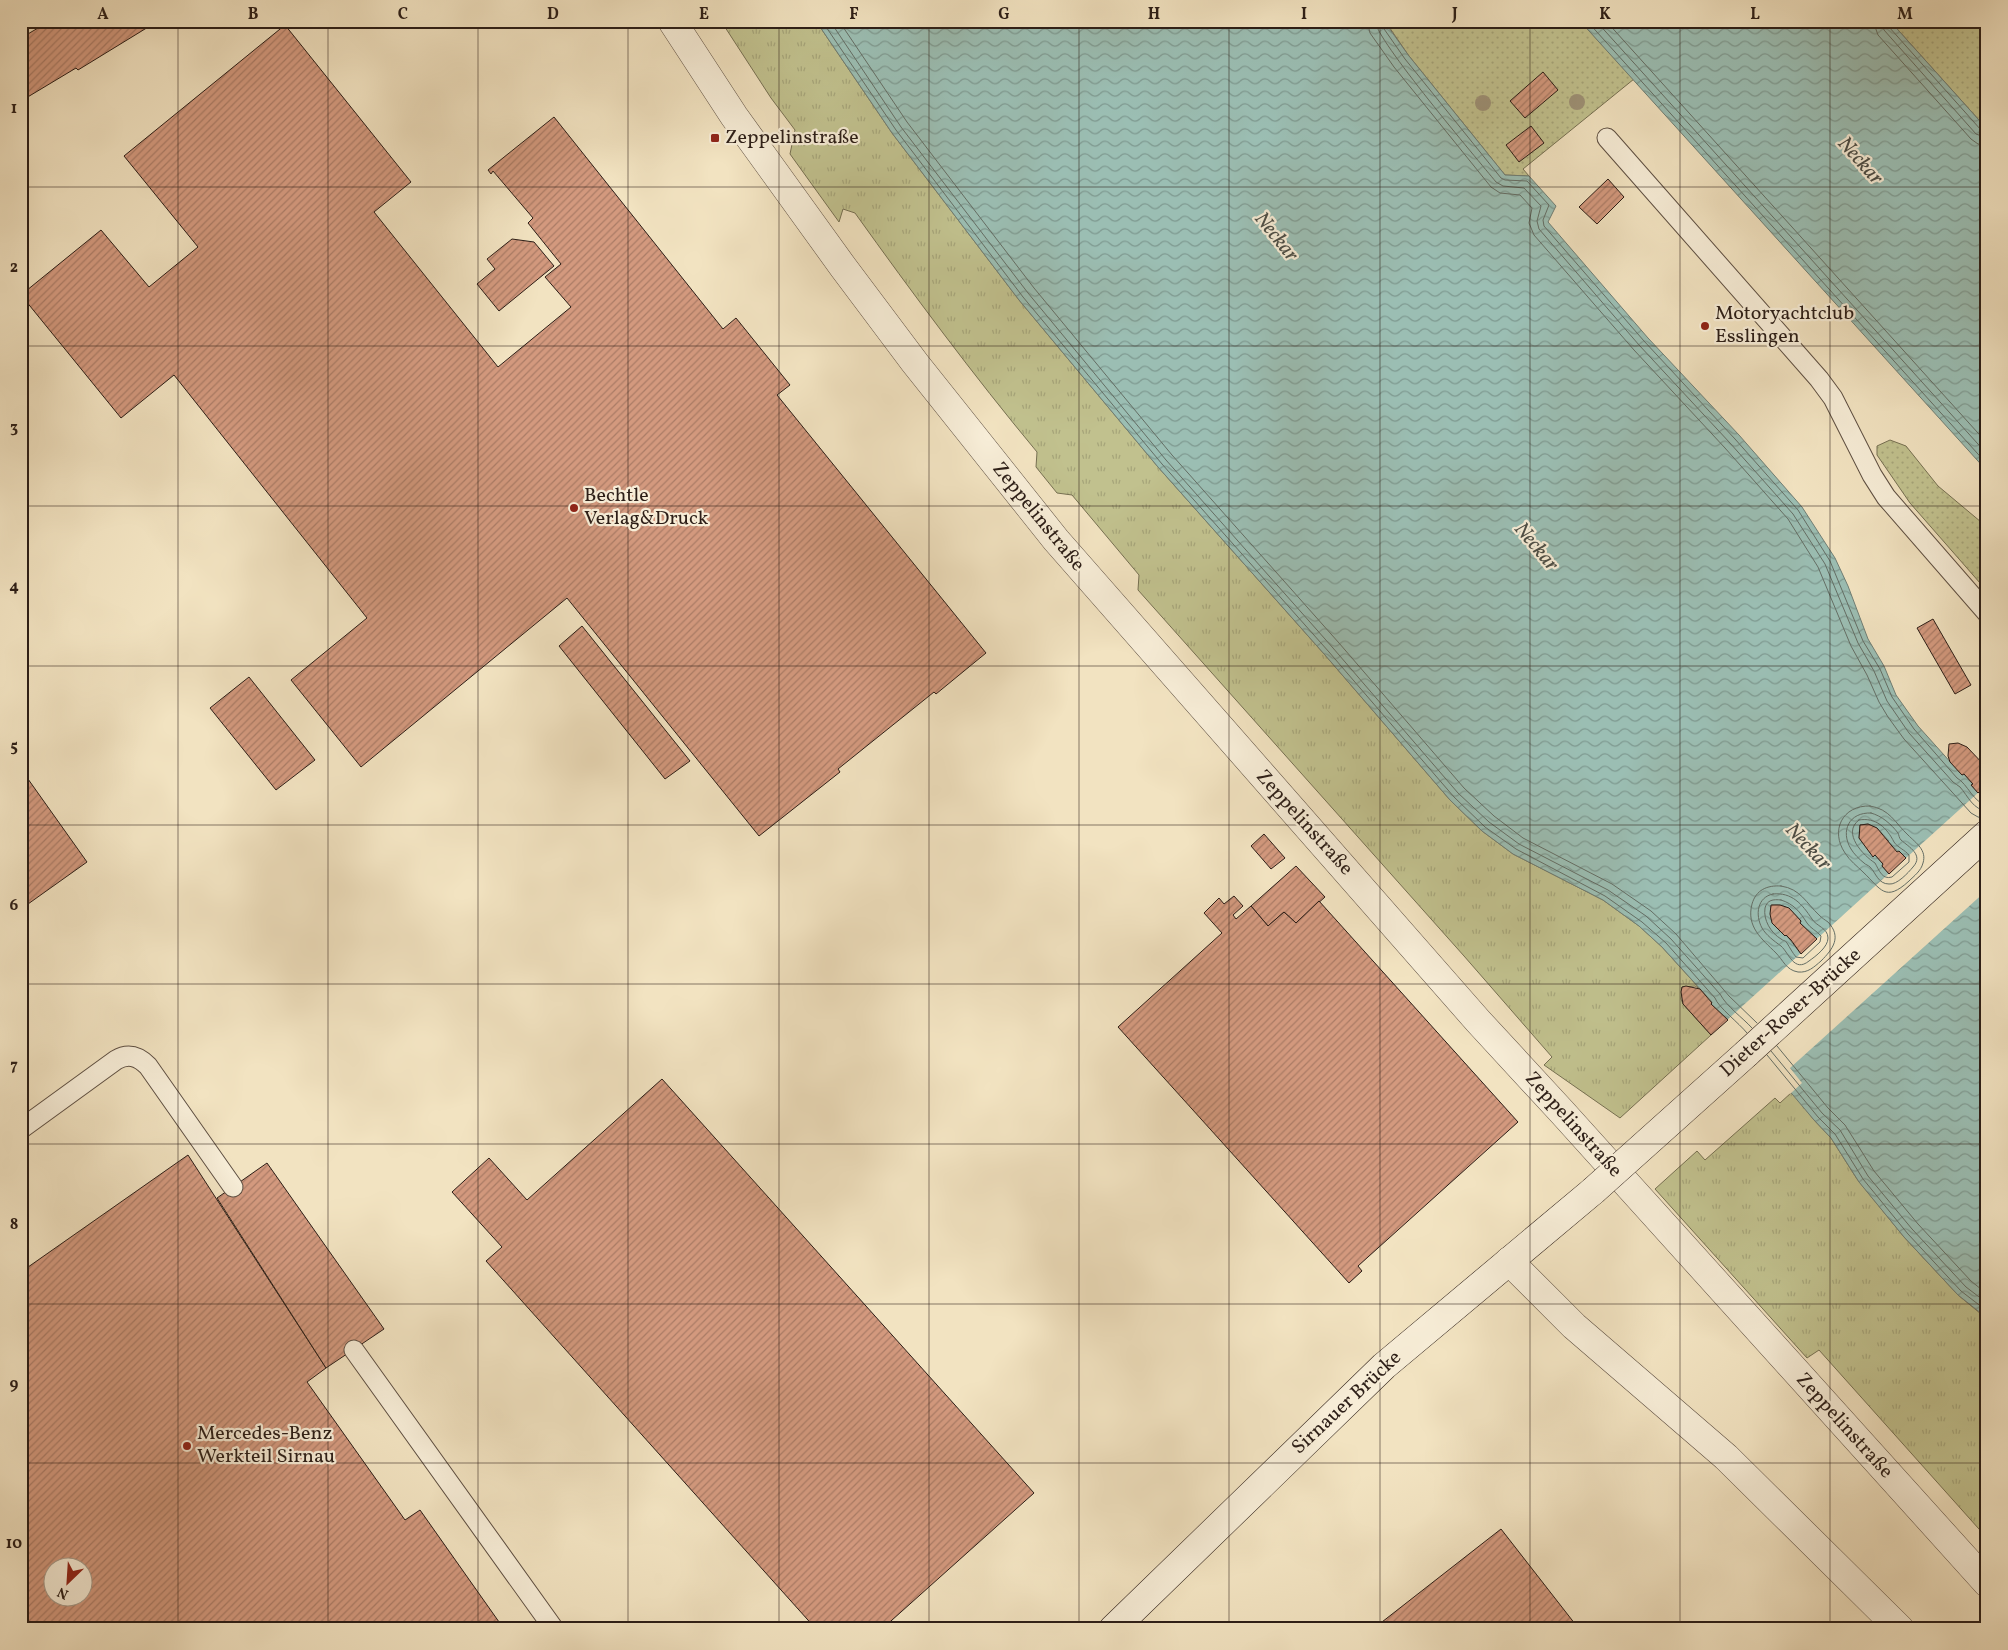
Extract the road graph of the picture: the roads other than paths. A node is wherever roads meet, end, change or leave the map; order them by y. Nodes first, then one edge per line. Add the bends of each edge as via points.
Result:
1 (672, 21) edge
2 (1606, 138) dead end
3 (1987, 613) edge
4 (1987, 834) edge
5 (21, 1129) edge
6 (233, 1187) dead end
7 (1593, 1191) joint
8 (1509, 1261) junction
9 (354, 1350) dead end
10 (1987, 1582) edge
11 (554, 1629) edge
12 (1113, 1629) edge
13 (1900, 1629) edge

1 - 10 street, Zeppelinstraße via 734,116 838,260 921,371 1056,540 1478,1021
2 - 3 lane via 1819,379 1833,398 1886,497
4 - 7 street, Dieter-Roser-Brücke, bridge
5 - 6 lane via 116,1060 132,1056 148,1066
7 - 8 street, Sirnauer Brücke
8 - 12 street, Sirnauer Brücke via 1384,1366
8 - 13 street via 1574,1326 1741,1471
9 - 11 lane

